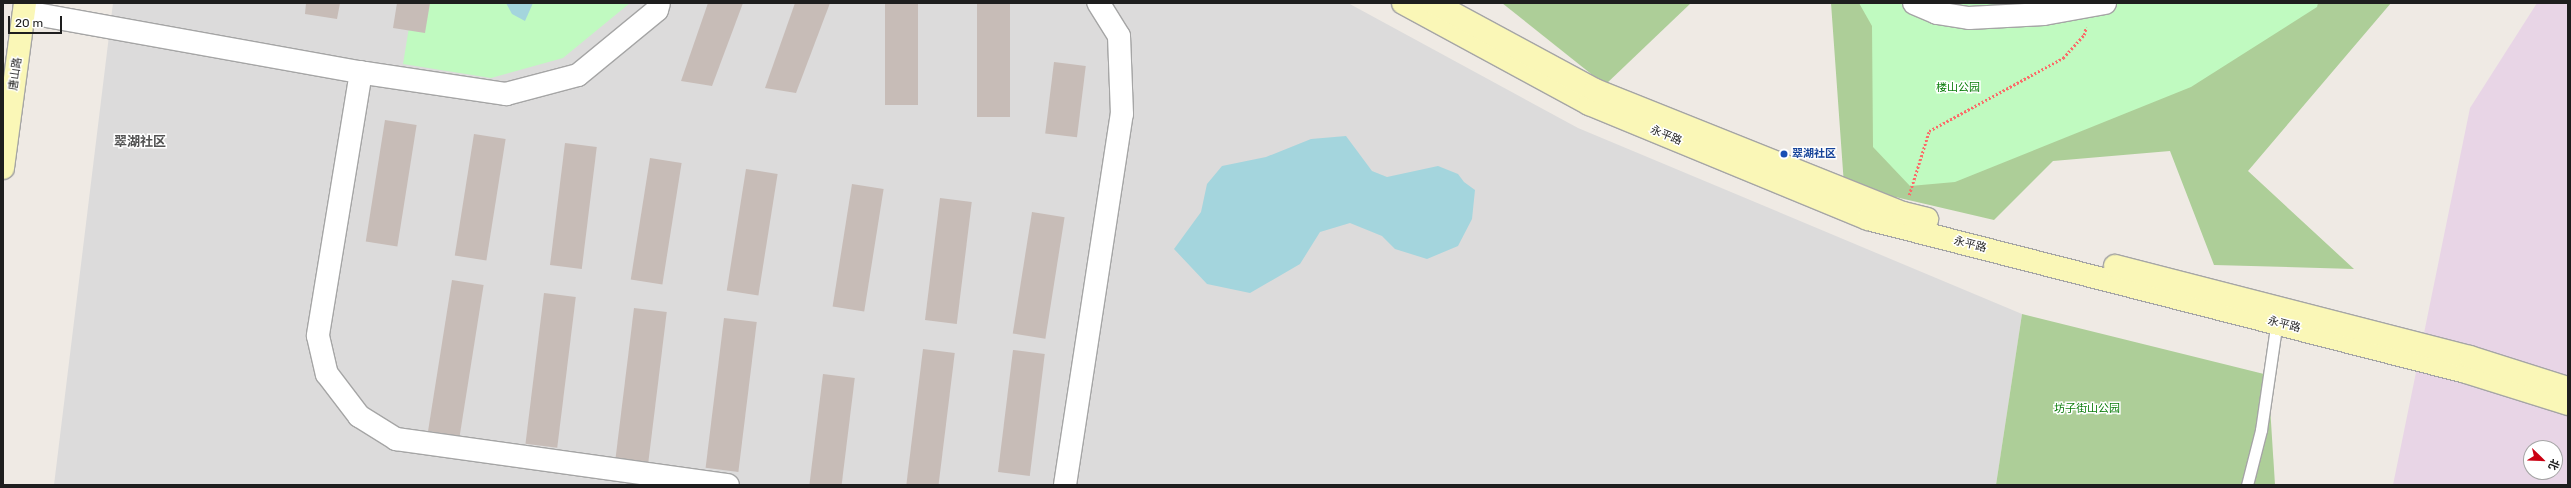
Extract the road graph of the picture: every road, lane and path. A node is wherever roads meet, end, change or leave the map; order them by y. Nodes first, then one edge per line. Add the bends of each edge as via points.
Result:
1 (659, 3) edge
2 (1098, 3) edge
3 (1403, 3) edge
4 (1434, 3) edge
5 (1914, 3) edge
6 (2098, 4) edge
7 (25, 8) edge
8 (361, 72) junction
9 (3, 168) edge
10 (1903, 213) junction
11 (2278, 316) junction
12 (2568, 388) edge
13 (2568, 404) edge
14 (728, 485) edge
15 (1065, 485) edge
16 (2248, 485) edge

1 - 8 street via 657,10 578,75 506,94
2 - 15 street via 1119,36 1122,114
3 - 11 main road, 永平路 via 1589,104 1868,219
4 - 10 main road, 永平路 via 1595,90
5 - 6 street via 1937,13 1969,18 2044,14
6 - 10 path via 2084,35 2063,58 1929,131
7 - 8 street
7 - 9 main road, 唐山路
8 - 14 street via 318,336 327,374 359,416 396,439
10 - 11 main road, 永平路
11 - 12 main road, 永平路 via 2470,357
11 - 13 main road, 永平路
11 - 16 lane via 2261,430

